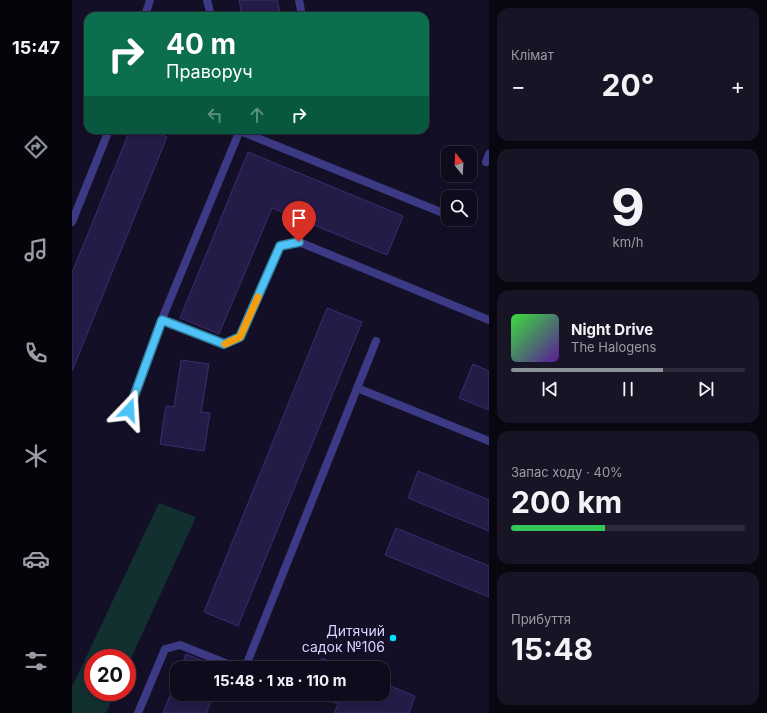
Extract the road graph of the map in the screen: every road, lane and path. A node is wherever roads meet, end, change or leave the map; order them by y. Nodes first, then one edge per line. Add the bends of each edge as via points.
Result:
1 (150, 0) edge
2 (207, 0) edge
3 (299, 0) edge
4 (147, 12) edge
5 (210, 12) edge
6 (301, 12) edge
7 (107, 134) edge
8 (239, 134) edge
9 (247, 134) edge
10 (489, 154) edge
11 (486, 162) dead end
12 (441, 212) edge
13 (72, 222) edge
14 (162, 320) junction
15 (489, 320) edge
16 (376, 341) dead end
17 (357, 388) junction
18 (129, 410) dead end
19 (489, 440) edge
20 (220, 661) edge
21 (248, 661) edge
22 (138, 713) edge

1 - 4 lane
2 - 5 lane
3 - 6 lane
7 - 13 lane
8 - 14 lane
9 - 12 lane
10 - 11 lane
14 - 15 lane via 224,344 240,337 280,246 299,242
14 - 18 lane
16 - 17 lane
17 - 19 lane
17 - 21 lane
20 - 22 lane via 180,645 165,650

